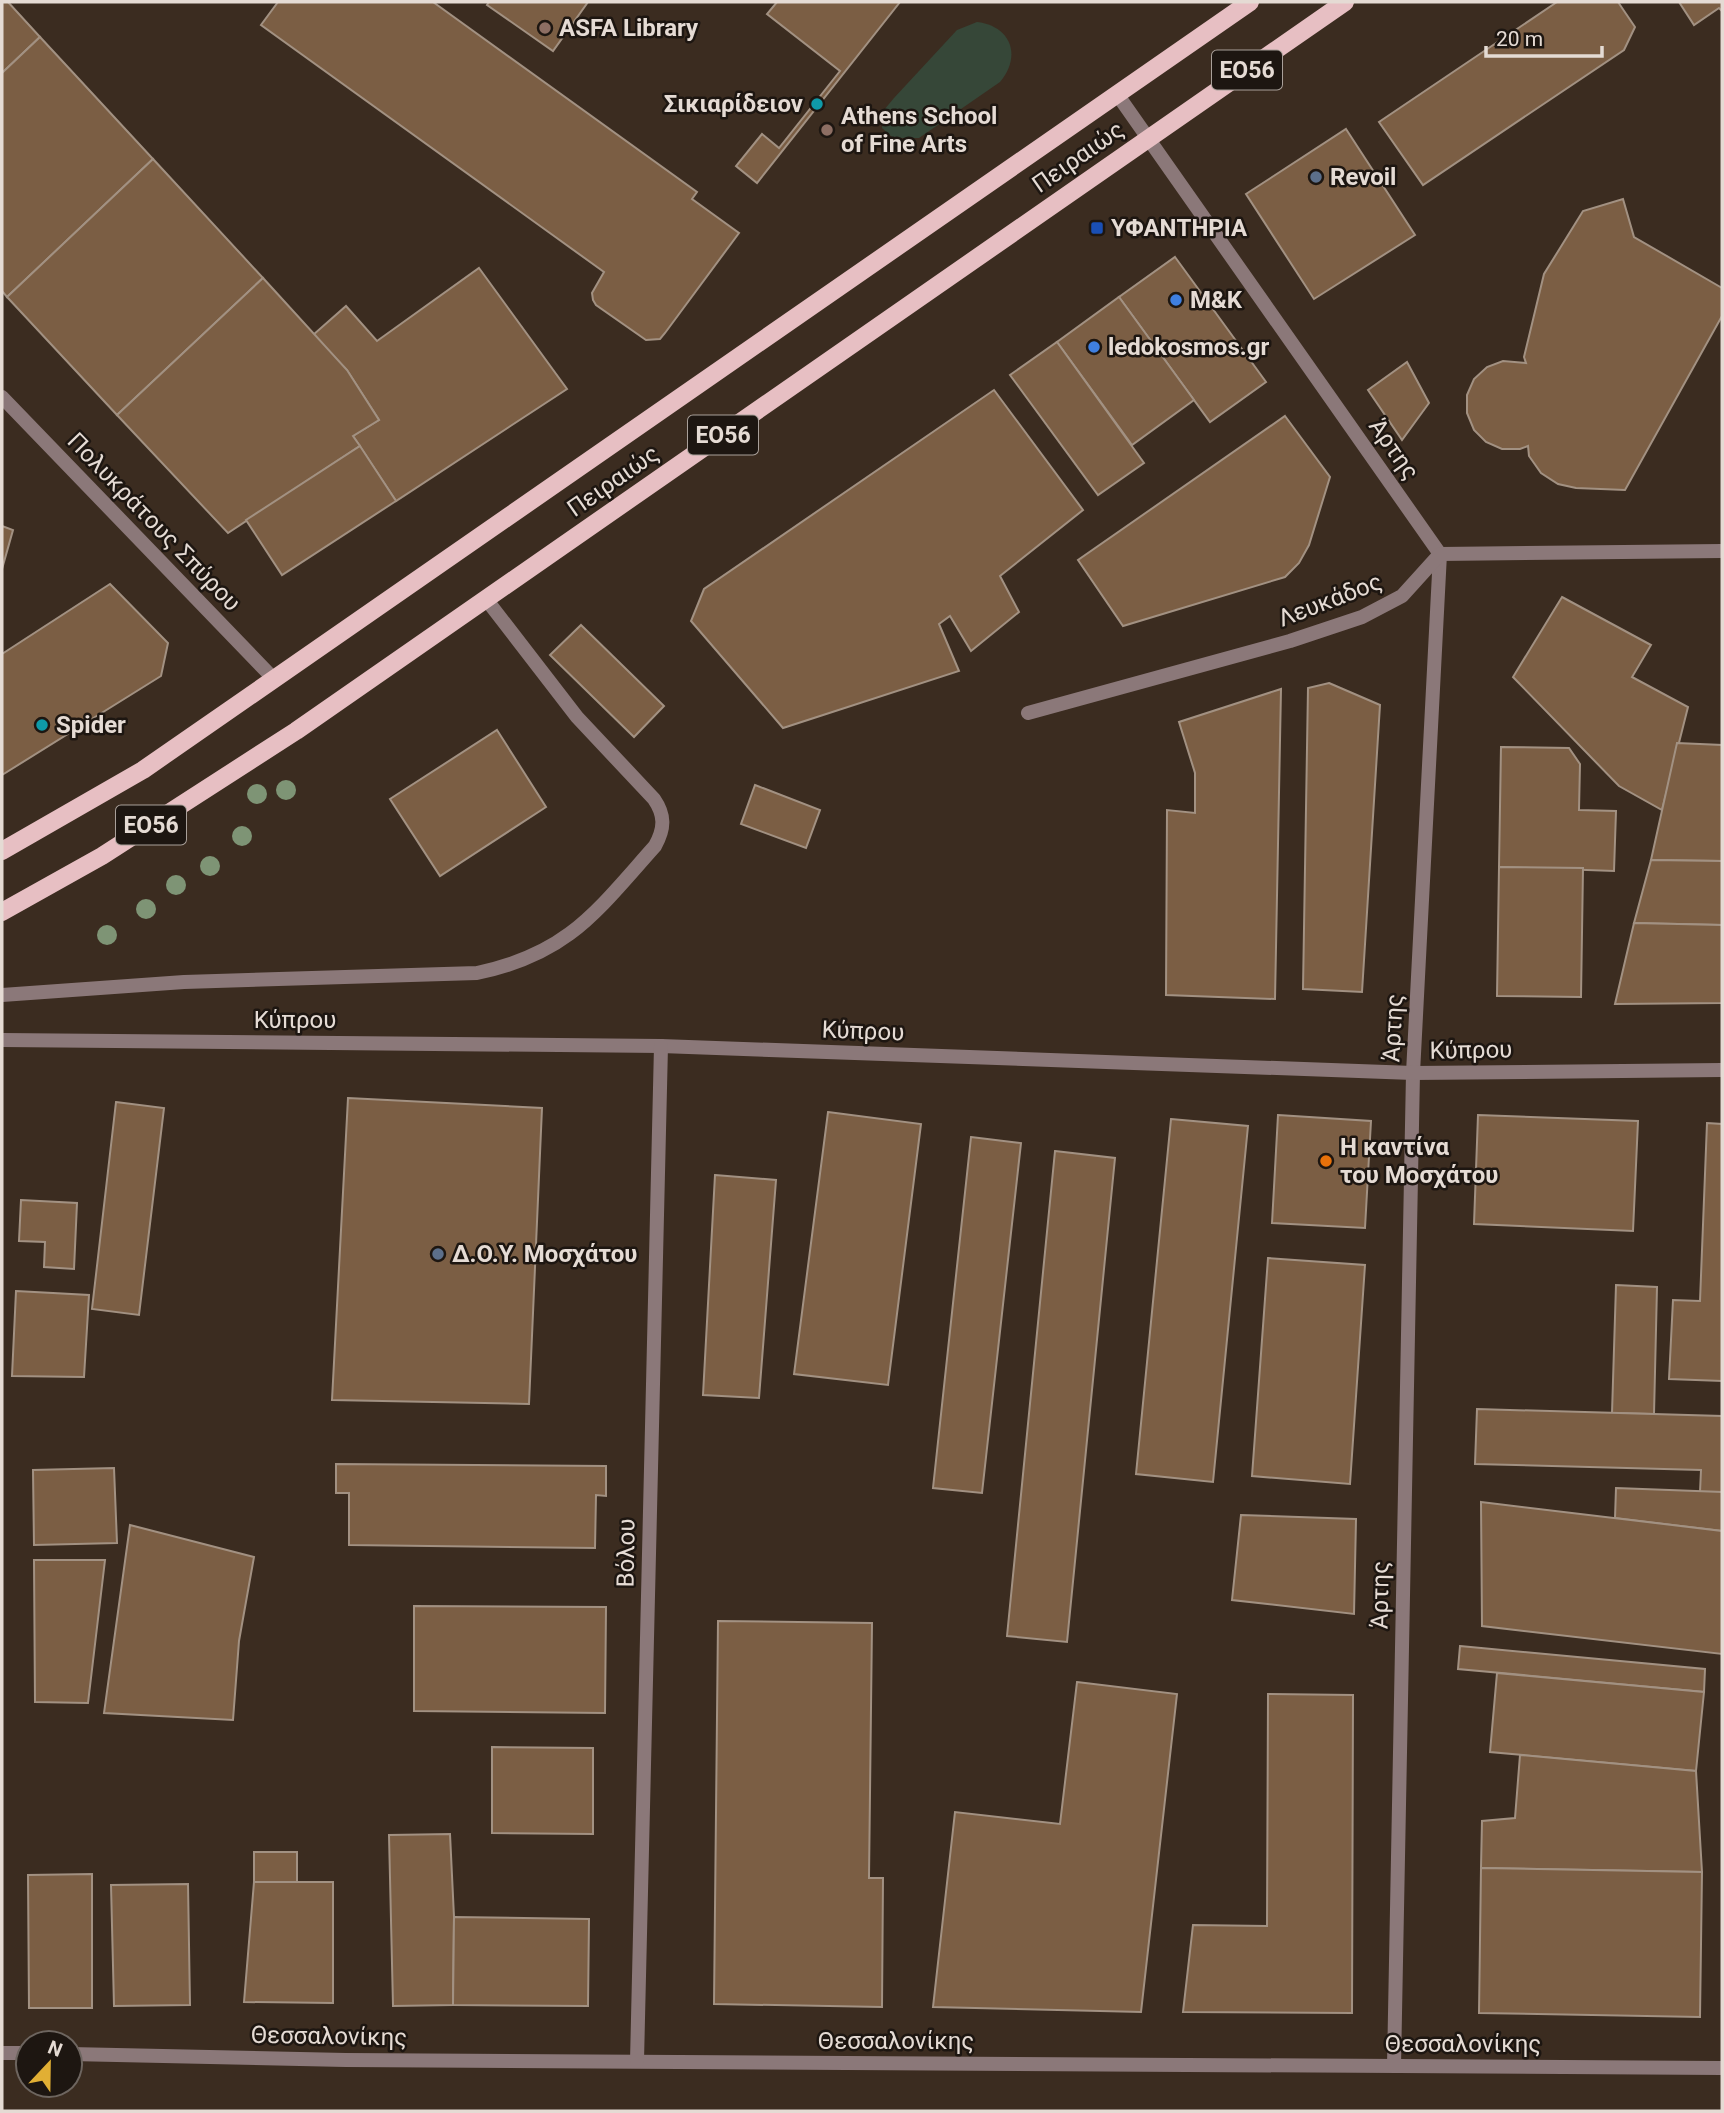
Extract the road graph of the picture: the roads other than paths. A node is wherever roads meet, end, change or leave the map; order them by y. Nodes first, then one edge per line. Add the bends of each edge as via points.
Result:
1 (1251, 2) edge
2 (1345, 2) edge
3 (1117, 94) junction
4 (1149, 138) junction
5 (2, 397) edge
6 (1722, 551) edge
7 (1440, 554) junction
8 (486, 599) junction
9 (273, 678) junction
10 (1028, 713) dead end
11 (2, 851) edge
12 (2, 912) edge
13 (2, 995) edge
14 (2, 1040) edge
15 (661, 1046) junction
16 (1722, 1070) edge
17 (1413, 1073) junction
18 (84, 2054) edge
19 (637, 2062) junction
20 (1394, 2066) junction
21 (1722, 2068) edge

1 - 3 main road, Πειραιώς / ΕΟ56
2 - 4 main road, Πειραιώς / ΕΟ56
3 - 4 street, Άρτης
3 - 9 main road, Πειραιώς / ΕΟ56
4 - 7 street, Άρτης
4 - 8 main road, Πειραιώς / ΕΟ56
5 - 9 street, Πολυκράτους Σπύρου
6 - 7 street
7 - 10 street, Λευκάδος via 1402,596 1362,617
7 - 17 street, Άρτης
8 - 12 main road, Πειραιώς / ΕΟ56 via 172,812
8 - 13 street via 577,718 661,809 662,835 655,846 584,924 534,956 477,974 184,982
9 - 11 main road, Πειραιώς / ΕΟ56 via 143,770
14 - 15 street, Κύπρου
15 - 17 street, Κύπρου
15 - 19 street, Βόλου
16 - 17 street, Κύπρου
17 - 20 street, Άρτης
18 - 19 street, Θεσσαλονίκης
19 - 20 street, Θεσσαλονίκης
20 - 21 street, Θεσσαλονίκης

